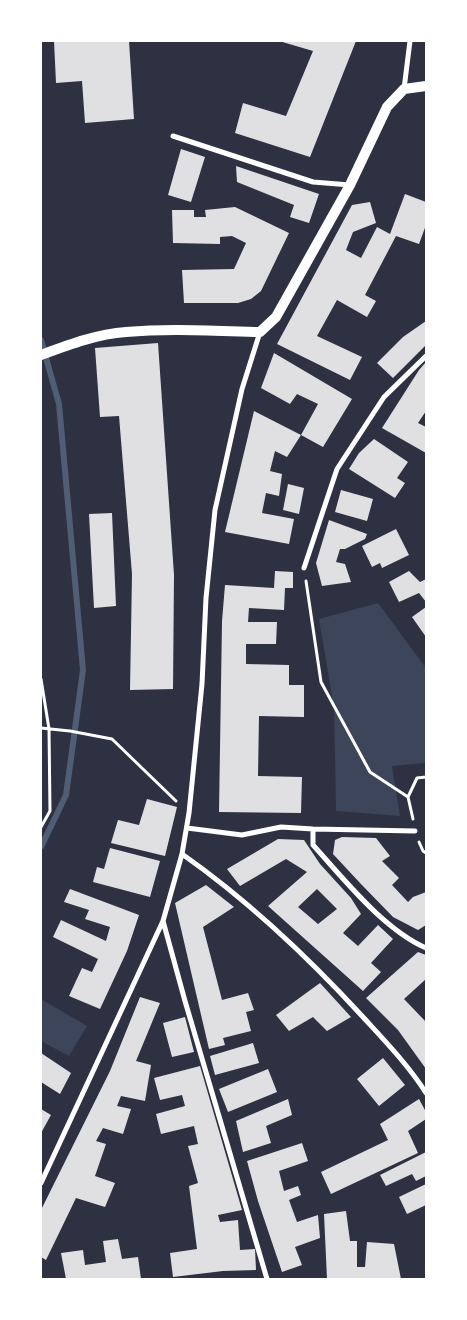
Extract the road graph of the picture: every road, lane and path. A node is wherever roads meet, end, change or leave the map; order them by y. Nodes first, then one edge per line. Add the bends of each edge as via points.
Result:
1 (410, 41) edge
2 (426, 86) edge
3 (404, 88) junction
4 (173, 136) dead end
5 (350, 185) junction
6 (260, 332) junction
7 (41, 355) edge
8 (426, 356) edge
9 (304, 568) joint
10 (41, 679) edge
11 (41, 728) edge
12 (49, 729) junction
13 (426, 777) edge
14 (408, 797) junction
15 (189, 813) junction
16 (41, 827) edge
17 (187, 828) junction
18 (313, 830) junction
19 (415, 830) joint
20 (182, 854) junction
21 (163, 921) junction
22 (426, 948) edge
23 (426, 1094) edge
24 (41, 1183) edge
25 (267, 1279) edge

1 - 3 street
2 - 3 main road
3 - 5 main road via 387,107
4 - 5 street via 313,182
5 - 6 main road via 276,317
6 - 7 main road via 125,332 78,342
6 - 15 street via 242,389 215,510
8 - 9 street via 384,397 337,469
9 - 14 path via 322,682 370,772
10 - 12 path
11 - 12 path
12 - 15 path via 112,739
12 - 16 path via 50,811
13 - 14 path via 417,778
14 - 19 path
15 - 17 street
17 - 18 street via 242,835 282,826
17 - 20 street
18 - 19 street
18 - 22 street via 313,845 356,892 389,924
20 - 21 street
20 - 23 street via 219,880 278,930 331,982 388,1044
21 - 24 street
21 - 25 street

